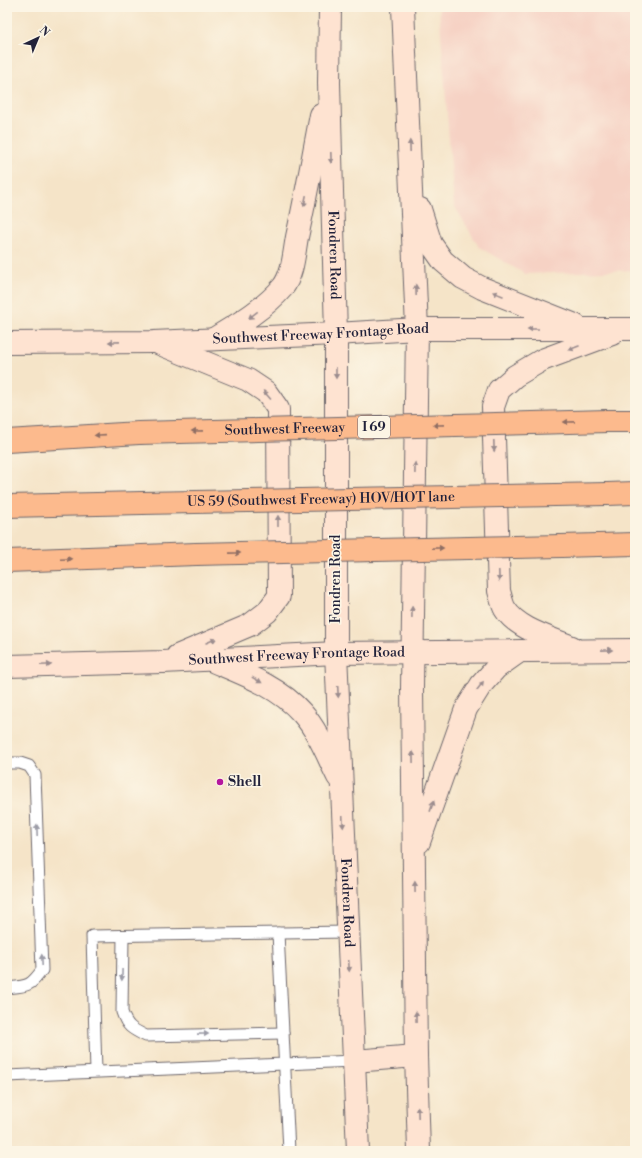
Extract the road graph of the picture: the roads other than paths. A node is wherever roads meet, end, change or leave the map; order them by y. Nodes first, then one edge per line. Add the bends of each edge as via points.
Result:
1 (330, 7) edge
2 (403, 7) edge
3 (330, 67) junction
4 (411, 181) junction
5 (417, 329) junction
6 (586, 329) junction
7 (630, 329) edge
8 (336, 334) junction
9 (213, 339) junction
10 (153, 342) junction
11 (7, 343) edge
12 (635, 420) edge
13 (7, 441) edge
14 (635, 493) edge
15 (7, 506) edge
16 (635, 544) edge
17 (14, 562) edge
18 (635, 650) edge
19 (412, 651) junction
20 (520, 651) junction
21 (582, 651) junction
22 (336, 653) junction
23 (208, 660) junction
24 (163, 662) junction
25 (7, 666) edge
26 (7, 763) edge
27 (341, 783) junction
28 (414, 856) junction
29 (348, 932) junction
30 (278, 933) junction
31 (123, 936) junction
32 (7, 988) edge
33 (283, 1032) junction
34 (416, 1056) junction
35 (354, 1061) junction
36 (285, 1063) junction
37 (96, 1071) junction
38 (7, 1076) edge
39 (290, 1151) edge
40 (358, 1151) edge
41 (420, 1151) edge

1 - 3 main road, Fondren Road
4 -> 2 main road
3 -> 8 main road, Fondren Road
3 -> 9 main road via 290,271 284,286 248,319
5 -> 4 main road
6 -> 4 main road via 463,278 443,261 431,244
6 -> 5 main road, Southwest Freeway Frontage Road
5 - 8 main road, Southwest Freeway Frontage Road
19 -> 5 main road
6 - 7 main road, Southwest Freeway Frontage Road
7 -> 21 main road via 542,360 515,376 499,390 493,407 499,591 505,609 514,620 530,630
8 - 9 main road, Southwest Freeway Frontage Road
8 -> 22 main road, Fondren Road
9 - 10 main road, Southwest Freeway Frontage Road
10 -> 11 main road, Southwest Freeway Frontage Road
24 -> 10 main road via 250,625 267,612 279,596 278,409 266,392 248,380
12 -> 13 highway, Southwest Freeway / I 69, bridge via 139,433
14 - 15 highway, US 59 (Southwest Freeway) HOV/HOT lane, bridge
17 -> 16 highway, bridge via 196,554
21 -> 18 main road, Southwest Freeway Frontage Road
19 - 20 main road, Southwest Freeway Frontage Road
19 - 22 main road, Southwest Freeway Frontage Road
28 -> 19 main road
20 - 21 main road, Southwest Freeway Frontage Road
28 -> 20 main road via 466,709 481,685 496,668
22 - 23 main road, Southwest Freeway Frontage Road
22 -> 27 main road, Fondren Road
23 - 24 main road, Southwest Freeway Frontage Road
23 -> 27 main road via 254,678 277,692 302,713 316,732
25 -> 24 main road, Southwest Freeway Frontage Road
32 -> 26 lane via 26,986 34,982 42,970 35,775 29,766
27 -> 29 main road, Fondren Road
34 -> 28 main road
29 - 30 lane
29 -> 35 main road, Fondren Road
30 - 31 lane
30 - 33 lane
31 -> 33 lane via 122,1012 126,1023 136,1031 146,1036
31 - 37 lane via 92,936
33 - 36 lane
34 - 35 main road
41 -> 34 main road
35 - 36 lane
35 - 40 main road, Fondren Road
36 - 37 lane
36 - 39 lane
37 - 38 lane

